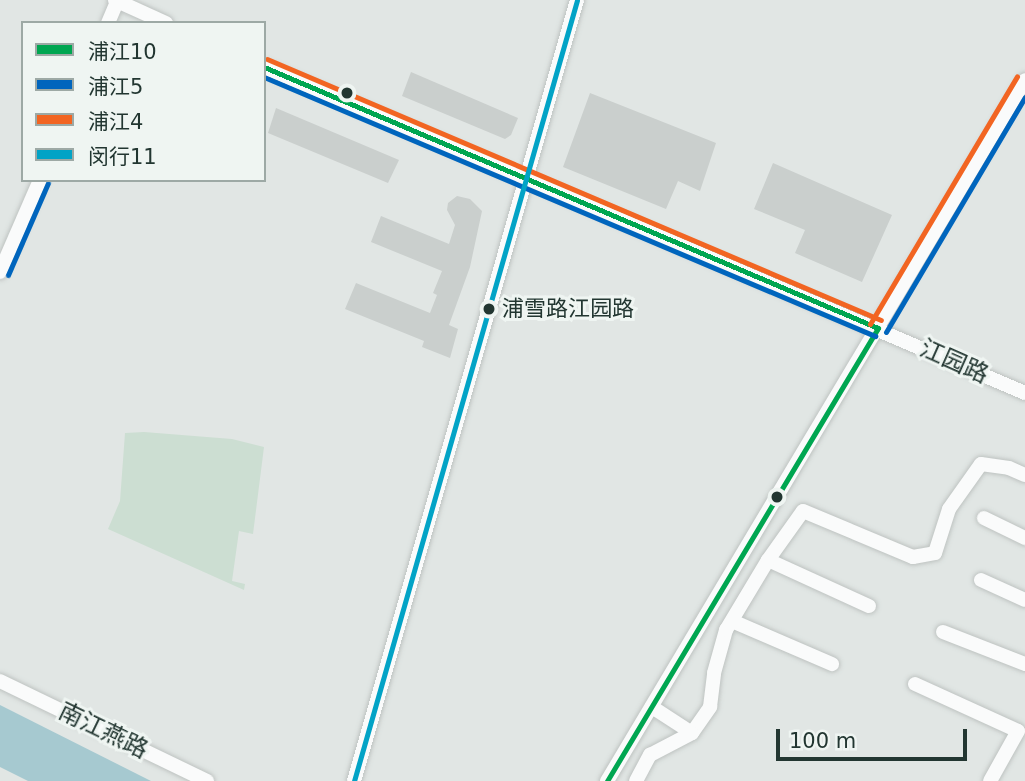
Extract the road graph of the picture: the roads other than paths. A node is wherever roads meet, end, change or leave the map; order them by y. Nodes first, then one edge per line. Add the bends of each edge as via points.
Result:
1 (117, 0) edge
2 (577, 0) edge
3 (109, 21) edge
4 (162, 21) edge
5 (266, 68) edge
6 (1025, 80) edge
7 (526, 178) junction
8 (39, 182) edge
9 (0, 272) edge
10 (878, 328) junction
11 (1025, 393) edge
12 (1025, 475) edge
13 (984, 518) dead end
14 (1025, 538) edge
15 (768, 560) junction
16 (981, 580) dead end
17 (1025, 600) edge
18 (869, 606) dead end
19 (732, 621) junction
20 (943, 632) dead end
21 (832, 664) dead end
22 (1025, 664) edge
23 (0, 681) edge
24 (915, 684) dead end
25 (652, 707) junction
26 (1022, 726) edge
27 (692, 733) junction
28 (640, 780) edge
29 (207, 781) edge
30 (354, 781) edge
31 (607, 781) edge
32 (990, 781) edge

1 - 3 street
1 - 4 street
2 - 7 street
5 - 7 street, 江园路
6 - 10 street
7 - 10 street, 江园路
7 - 30 street
8 - 9 street
10 - 11 street, 江园路
10 - 25 street
12 - 15 street via 981,464 949,509 935,553 914,557 803,511
13 - 14 street
15 - 18 street
15 - 19 street
16 - 17 street
19 - 21 street
19 - 27 street via 715,673 710,707
20 - 22 street
23 - 29 street, 南江燕路
24 - 26 street
25 - 27 street
25 - 31 street
26 - 32 street
27 - 28 street via 650,755

